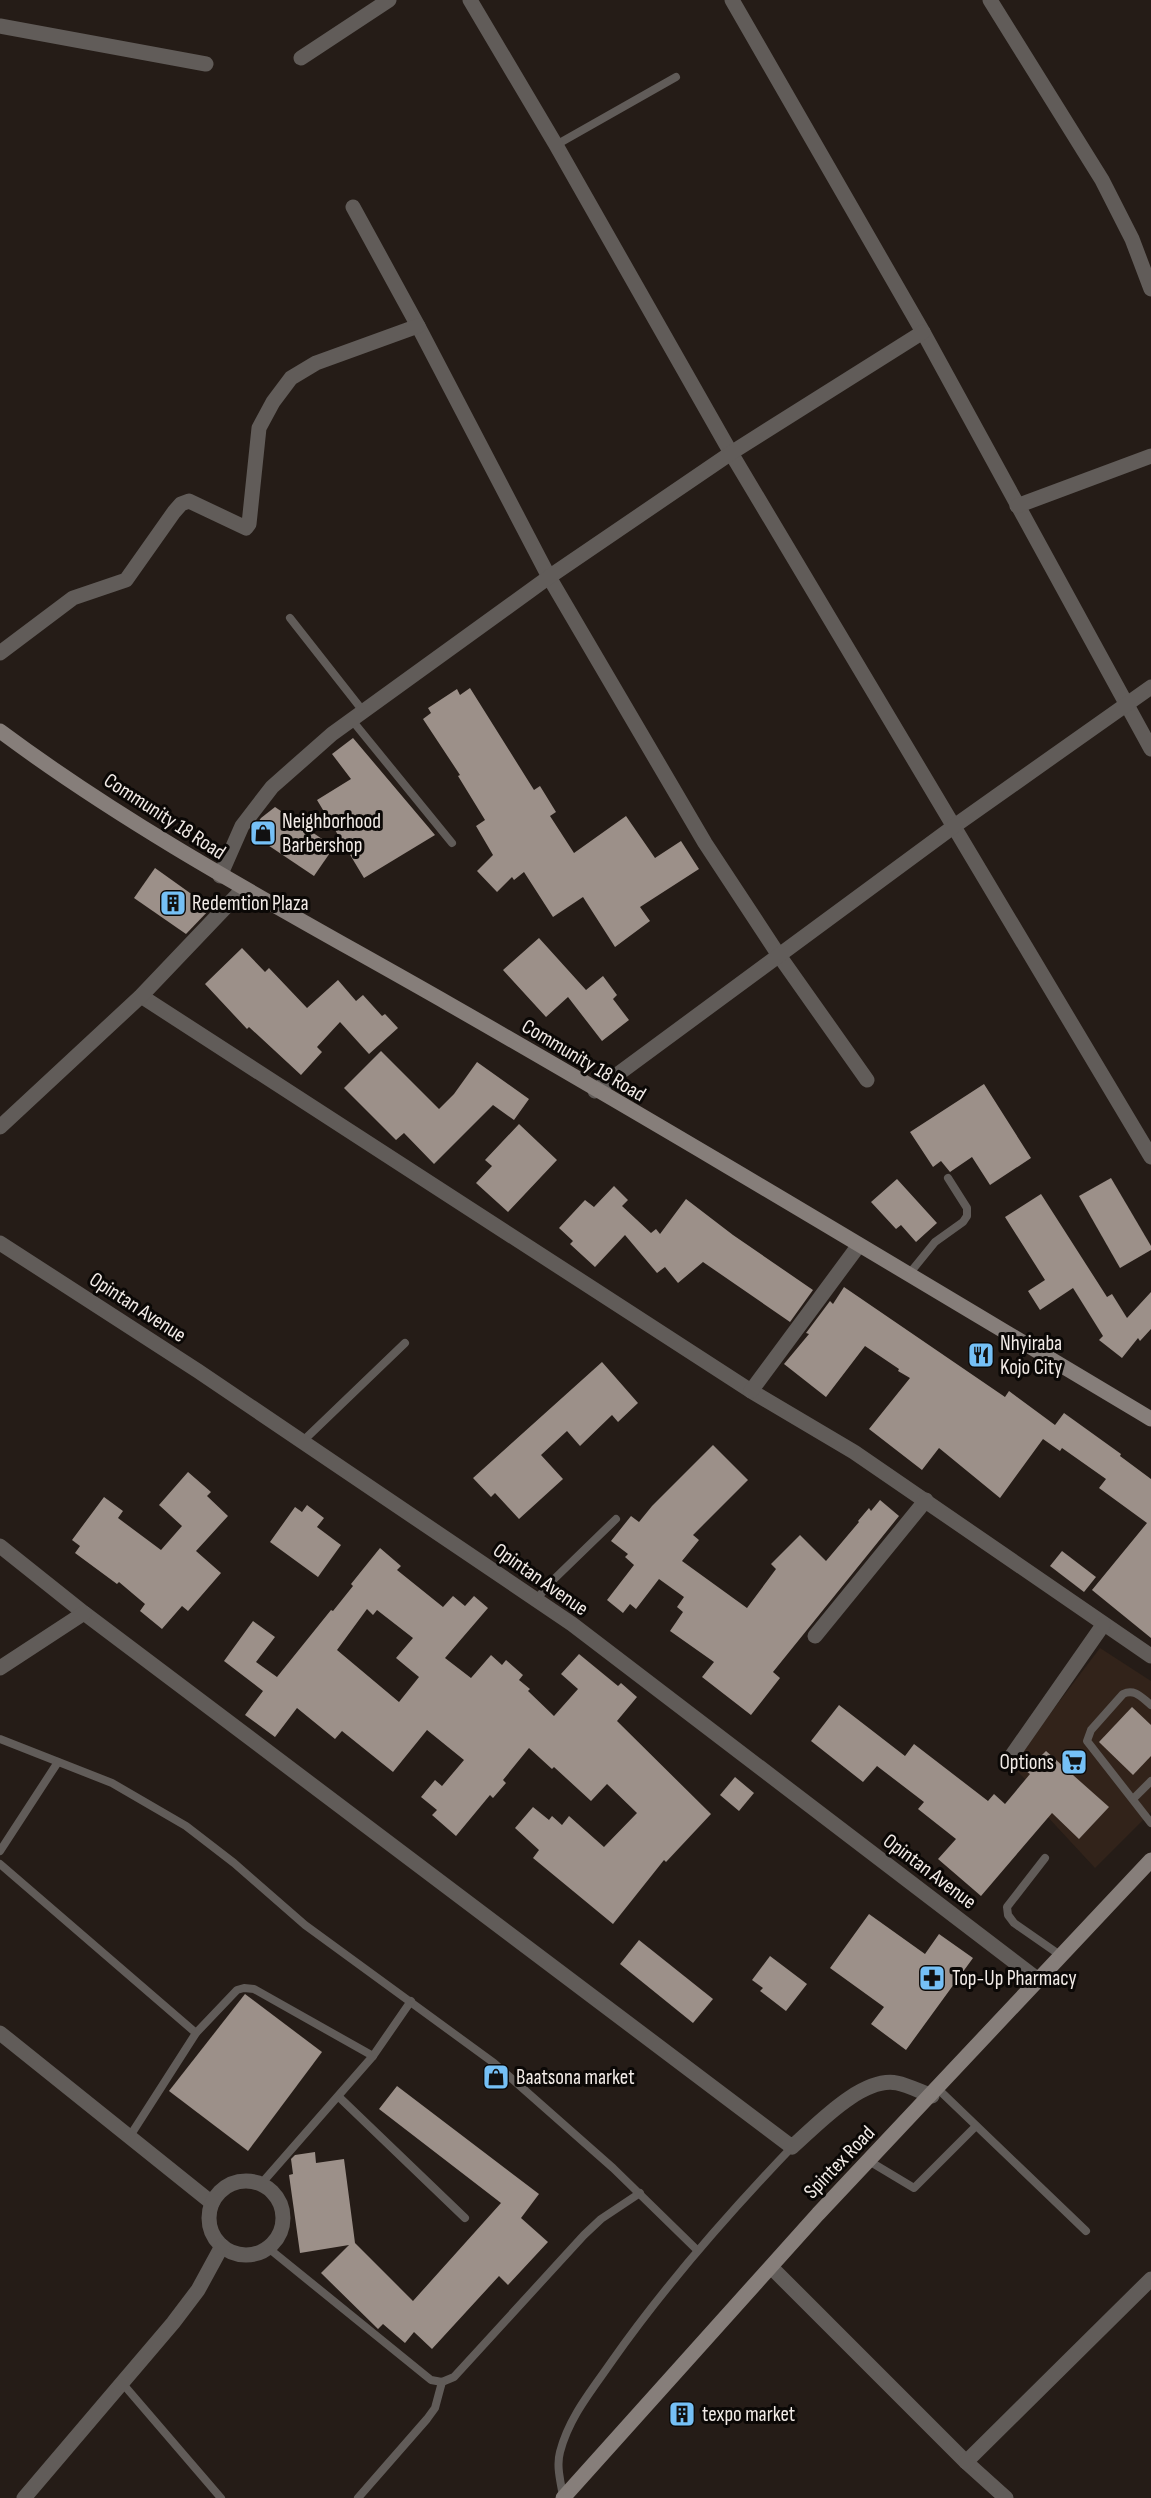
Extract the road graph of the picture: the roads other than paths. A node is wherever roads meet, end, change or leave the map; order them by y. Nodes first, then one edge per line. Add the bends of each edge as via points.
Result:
1 (389, 0) edge
2 (470, 0) edge
3 (732, 0) edge
4 (990, 0) edge
5 (0, 26) edge
6 (301, 58) dead end
7 (206, 64) dead end
8 (676, 77) dead end
9 (556, 145) junction
10 (353, 207) dead end
11 (1151, 289) edge
12 (418, 326) junction
13 (923, 333) junction
14 (731, 453) junction
15 (1151, 456) edge
16 (1017, 506) junction
17 (549, 577) junction
18 (290, 618) dead end
19 (0, 653) edge
20 (1151, 687) edge
21 (1125, 704) junction
22 (357, 715) junction
23 (0, 731) edge
24 (1151, 749) edge
25 (953, 826) junction
26 (452, 843) dead end
27 (220, 876) junction
28 (243, 890) junction
29 (778, 954) junction
30 (141, 996) junction
31 (867, 1080) dead end
32 (595, 1091) junction
33 (0, 1127) edge
34 (1151, 1157) edge
35 (948, 1178) dead end
36 (0, 1243) edge
37 (859, 1245) junction
38 (909, 1274) junction
39 (405, 1343) dead end
40 (751, 1390) junction
41 (1151, 1419) edge
42 (303, 1441) junction
43 (926, 1500) junction
44 (616, 1519) dead end
45 (0, 1546) edge
46 (536, 1600) junction
47 (84, 1613) junction
48 (1103, 1625) junction
49 (815, 1636) dead end
50 (1151, 1656) edge
51 (0, 1668) edge
52 (1151, 1705) edge
53 (0, 1739) edge
54 (1008, 1761) dead end
55 (58, 1762) junction
56 (1151, 1781) edge
57 (1133, 1799) junction
58 (1151, 1822) edge
59 (0, 1851) edge
60 (1045, 1858) dead end
61 (1151, 1860) edge
62 (0, 1864) edge
63 (1060, 1955) junction
64 (1037, 1979) junction
65 (411, 2001) junction
66 (0, 2033) edge
67 (196, 2033) junction
68 (373, 2056) junction
69 (935, 2092) junction
70 (339, 2097) junction
71 (976, 2126) junction
72 (130, 2136) junction
73 (792, 2147) junction
74 (869, 2161) junction
75 (261, 2184) junction
76 (640, 2193) junction
77 (212, 2203) junction
78 (465, 2218) dead end
79 (1086, 2231) dead end
80 (222, 2246) junction
81 (267, 2247) junction
82 (697, 2250) junction
83 (772, 2268) junction
84 (1151, 2279) edge
85 (442, 2382) junction
86 (123, 2384) junction
87 (966, 2462) junction
88 (24, 2498) edge
89 (221, 2498) edge
90 (358, 2498) edge
91 (563, 2498) edge
92 (1006, 2498) edge

1 - 6 street
2 - 9 street
3 - 13 street
4 - 11 street via 1102,180 1129,231
5 - 7 street
8 - 9 lane
9 - 14 street
10 - 12 street
12 - 17 street
12 - 19 street via 316,363 291,378 259,428 246,528 184,502 126,580 73,598
13 - 14 street
13 - 16 street
14 - 17 street
14 - 25 street
15 - 16 street
16 - 21 street
17 - 22 street
17 - 29 street via 705,843
18 - 22 lane
20 - 21 street
21 - 24 street
21 - 25 street
22 - 26 lane
22 - 27 street via 272,787 242,826
23 - 27 main road, Community 18 Road
25 - 29 street
25 - 34 street
27 - 28 main road, Community 18 Road
28 - 30 street
28 - 32 main road, Community 18 Road
29 - 31 street
29 - 32 street
30 - 33 street
30 - 40 street
32 - 37 main road, Community 18 Road
35 - 38 lane via 967,1208 967,1216 935,1242
36 - 42 street, Opintan Avenue
37 - 38 main road, Community 18 Road
37 - 40 street
38 - 41 main road, Community 18 Road
39 - 42 lane
40 - 43 street
42 - 46 street, Opintan Avenue
43 - 48 street
43 - 49 street
44 - 46 lane
45 - 47 street
46 - 64 street, Opintan Avenue
47 - 51 street
47 - 73 street
48 - 50 street
48 - 54 street
52 - 57 lane via 1129,1691 1088,1735 1087,1741
53 - 55 lane
55 - 59 lane
55 - 65 lane via 112,1783 186,1826 305,1925
56 - 57 lane
57 - 58 lane
60 - 63 lane via 1007,1907 1008,1916
61 - 63 main road, Spintex Road
62 - 67 lane
63 - 64 main road, Spintex Road
64 - 69 main road, Spintex Road
65 - 68 lane
65 - 76 lane via 494,2063
66 - 72 street
67 - 68 lane via 237,1990 254,1989
67 - 72 lane
68 - 70 lane
69 - 71 lane
69 - 73 street via 895,2082 874,2084 844,2102
69 - 74 main road, Spintex Road
70 - 75 lane
70 - 78 lane
71 - 74 lane via 914,2188
71 - 79 lane
72 - 77 street
73 - 82 lane
74 - 83 main road, Spintex Road
75 - 77 street via 232,2183
75 - 81 street via 275,2196 282,2214 279,2232
76 - 82 lane
76 - 85 lane via 584,2235 454,2377
77 - 80 street via 211,2231
80 - 81 street via 240,2254
80 - 86 street via 198,2289
81 - 85 lane via 431,2380
82 - 91 lane via 573,2416 558,2468
83 - 87 street
83 - 91 main road, Spintex Road
84 - 87 street
85 - 90 lane via 435,2408
86 - 88 street
86 - 89 lane
87 - 92 street

